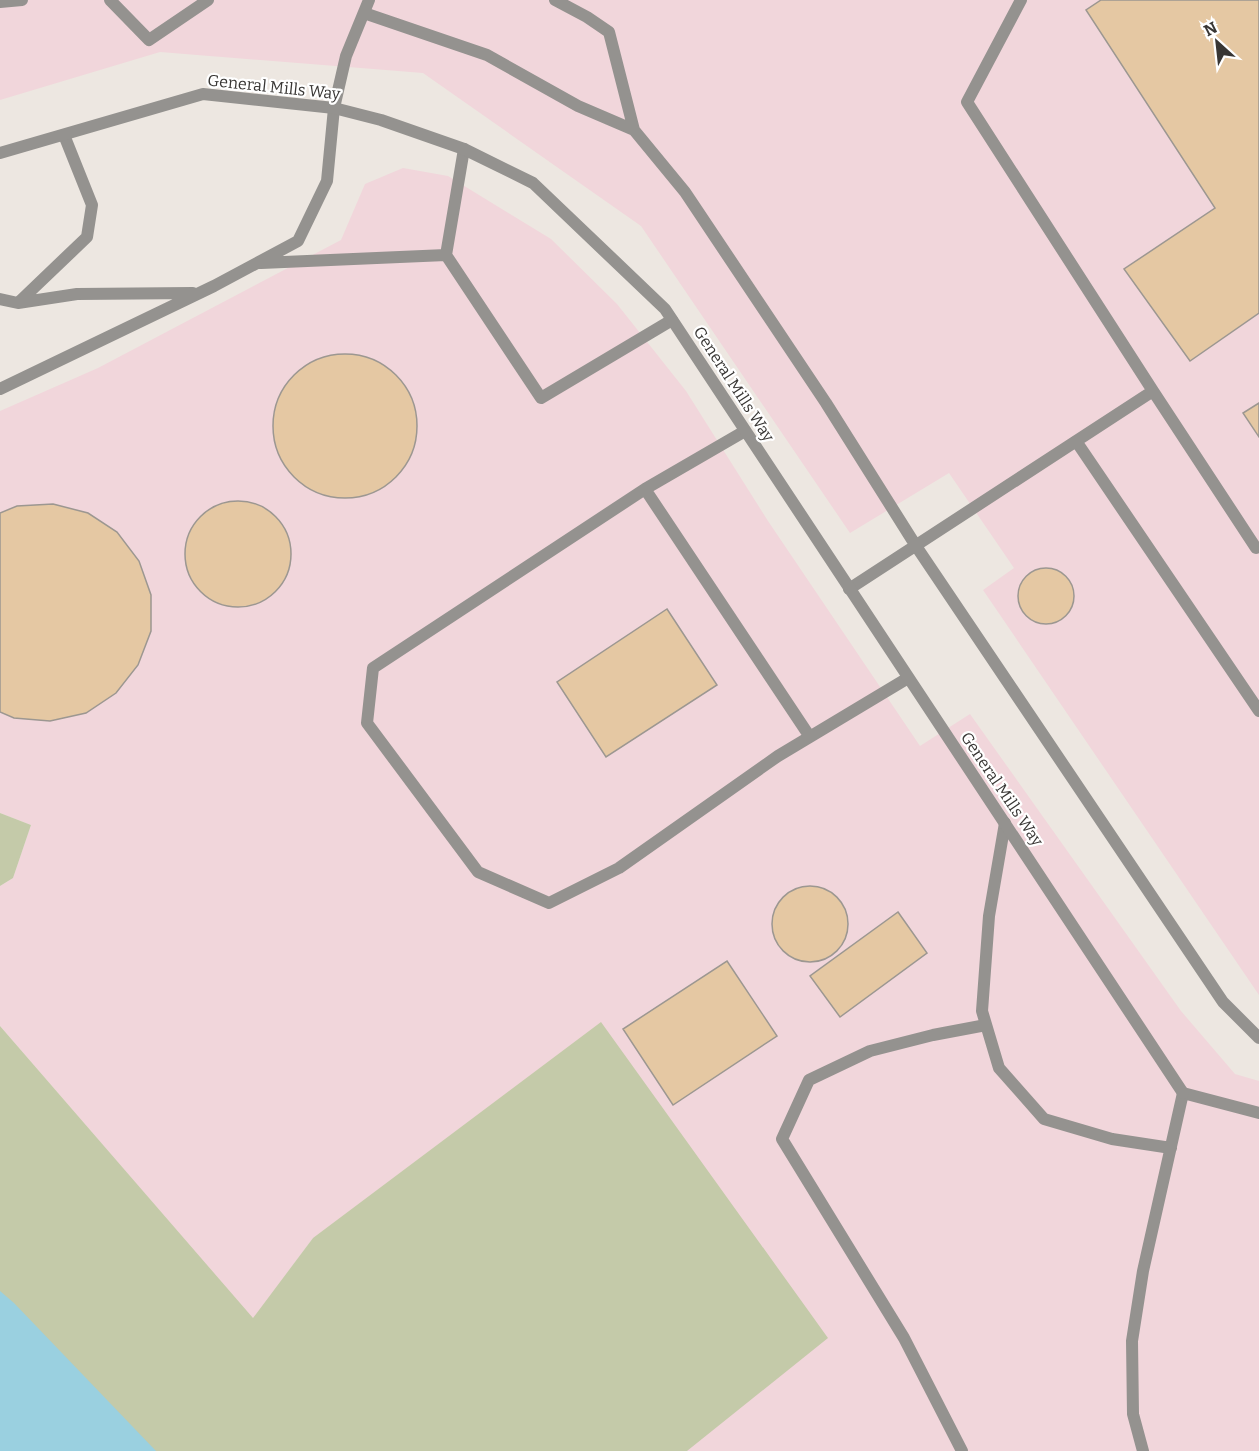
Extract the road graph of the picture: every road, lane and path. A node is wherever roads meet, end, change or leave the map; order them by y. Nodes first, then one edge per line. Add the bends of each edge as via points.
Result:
1 (22, 0) edge
2 (110, 0) edge
3 (208, 0) edge
4 (369, 0) edge
5 (555, 0) edge
6 (1021, 0) edge
7 (0, 2) edge
8 (364, 13) junction
9 (334, 108) junction
10 (633, 130) junction
11 (64, 135) junction
12 (464, 148) junction
13 (0, 153) edge
14 (446, 255) junction
15 (256, 264) junction
16 (197, 293) junction
17 (0, 300) edge
18 (18, 303) junction
19 (672, 320) junction
20 (0, 389) edge
21 (1152, 391) junction
22 (745, 431) junction
23 (1076, 441) junction
24 (645, 489) junction
25 (916, 546) junction
26 (1256, 548) dead end
27 (849, 589) junction
28 (908, 678) junction
29 (1259, 711) edge
30 (810, 737) junction
31 (1005, 823) junction
32 (986, 1025) junction
33 (1259, 1038) edge
34 (1183, 1093) junction
35 (1259, 1113) edge
36 (1171, 1148) junction
37 (962, 1451) edge
38 (1143, 1451) edge

1 - 7 street
2 - 3 street via 149,40
4 - 8 street
5 - 10 street via 609,32
6 - 21 street via 967,102
8 - 9 street via 346,56
8 - 10 street via 487,55 578,106
9 - 11 street, General Mills Way via 203,94
9 - 12 street, General Mills Way
9 - 15 street via 327,181 298,241
10 - 25 street via 685,192
11 - 13 street, General Mills Way
11 - 18 street via 92,205 87,237
12 - 14 street
12 - 19 street, General Mills Way via 533,183
14 - 15 street
14 - 19 street via 541,398
15 - 16 street
16 - 18 street via 77,294
16 - 20 street
17 - 18 street
19 - 22 street, General Mills Way
21 - 23 street
21 - 26 street
22 - 24 street
22 - 27 street, General Mills Way
23 - 25 street
23 - 29 street
24 - 30 street
24 - 30 street via 373,668 367,723 478,872 549,903 619,868
25 - 27 street
25 - 33 street via 1223,1002
27 - 28 street, General Mills Way
28 - 30 street
28 - 31 street, General Mills Way
31 - 32 street via 989,916 982,1011
31 - 34 street, General Mills Way
32 - 36 street via 999,1068 1044,1119 1112,1139
32 - 37 street via 870,1051 809,1080 782,1139 904,1338
34 - 35 street
34 - 36 street
36 - 38 street via 1143,1271 1132,1341 1133,1414

